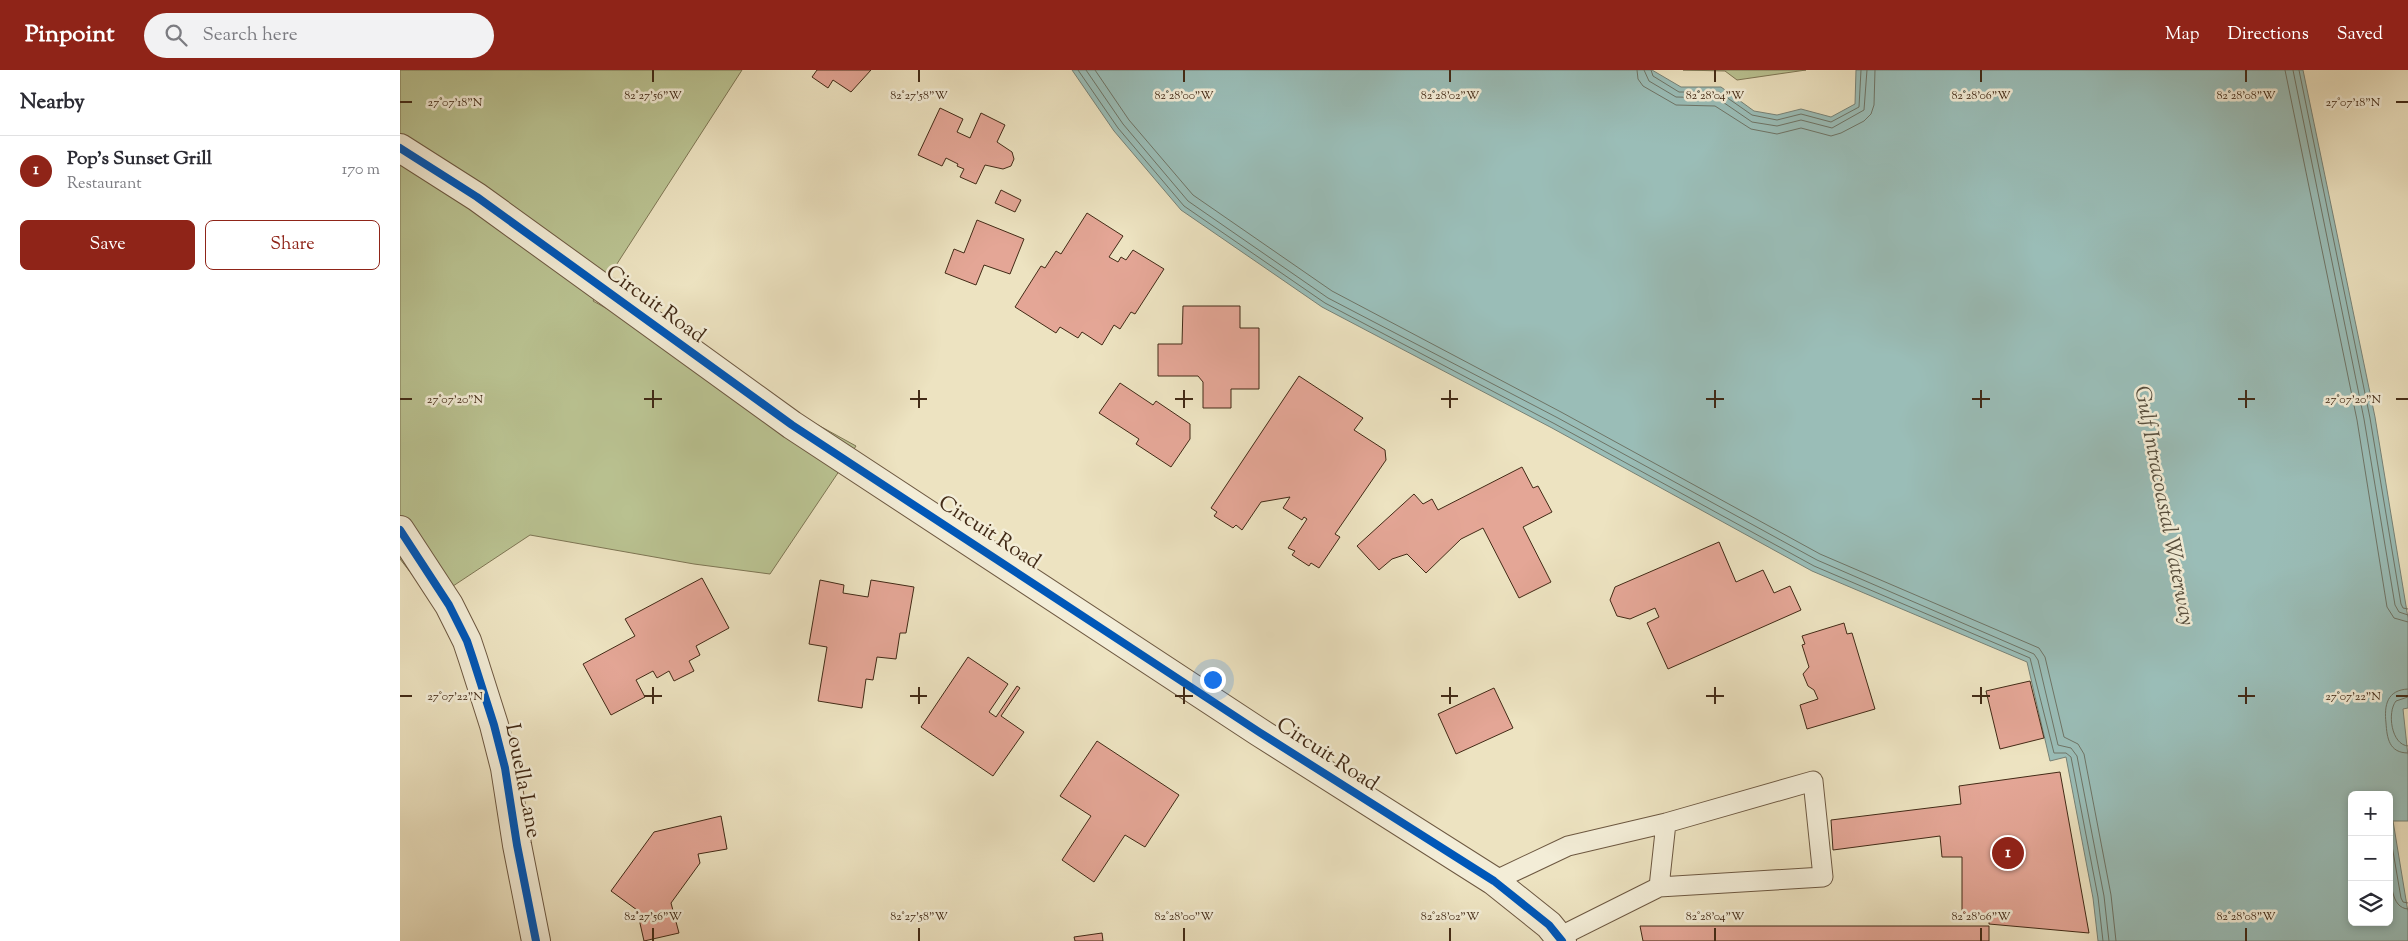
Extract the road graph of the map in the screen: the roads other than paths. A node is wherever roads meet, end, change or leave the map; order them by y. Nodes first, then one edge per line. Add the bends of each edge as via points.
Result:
1 (400, 148) edge
2 (400, 530) edge
3 (1666, 823) junction
4 (1494, 881) junction
5 (1659, 888) junction
6 (1560, 939) edge
7 (536, 941) edge

1 - 4 street, Circuit Road via 477,197 792,425 1284,748
2 - 7 street, Louella Lane via 449,605 473,659 505,768
3 - 4 lane via 1568,846
3 - 5 lane
3 - 5 lane via 1813,781 1823,877
4 - 6 street, Circuit Road via 1538,915
5 - 6 lane

